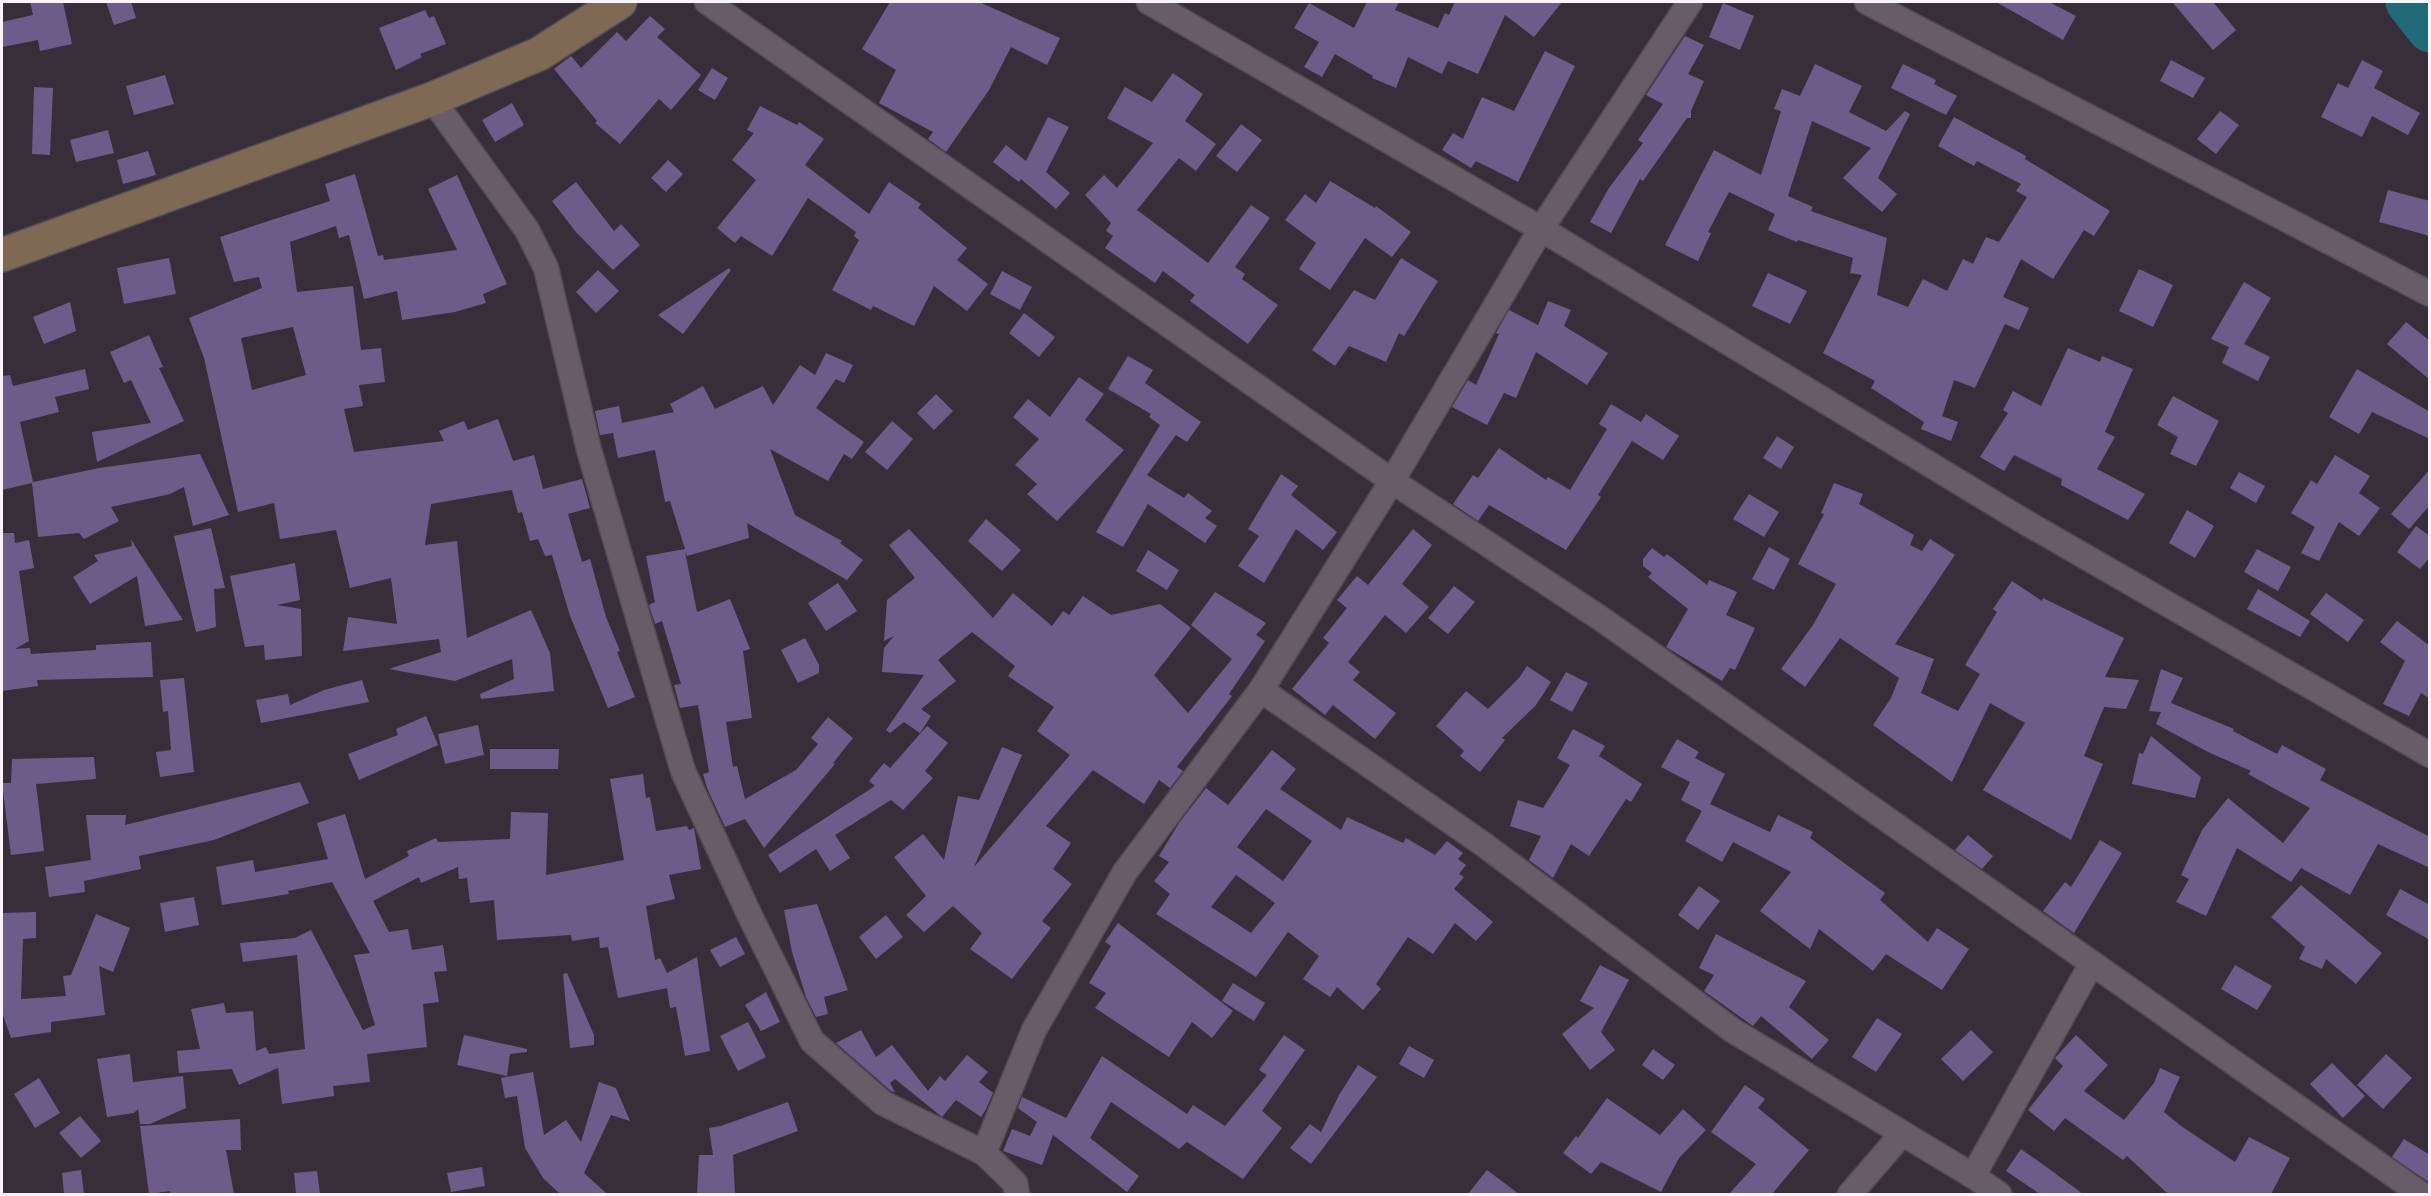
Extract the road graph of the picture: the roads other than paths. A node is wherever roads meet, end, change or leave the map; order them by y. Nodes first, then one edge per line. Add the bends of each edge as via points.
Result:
1 (620, 2) edge
2 (707, 2) edge
3 (1149, 2) edge
4 (1690, 2) edge
5 (1867, 2) edge
6 (432, 99) junction
7 (1541, 229) junction
8 (2, 255) edge
9 (2430, 294) edge
10 (1392, 481) junction
11 (1261, 690) junction
12 (2430, 755) edge
13 (2092, 963) junction
14 (1902, 1134) junction
15 (984, 1153) junction
16 (1973, 1176) junction
17 (1017, 1194) edge
18 (1850, 1194) edge
19 (1999, 1194) edge
20 (2421, 1194) edge

1 - 6 main road via 539,54
2 - 10 street
3 - 7 street
4 - 7 street
5 - 9 street
6 - 8 main road
6 - 15 street via 527,230 546,268 589,450 683,771 812,1041 883,1103
7 - 10 street
7 - 12 street via 2025,522
10 - 11 street
10 - 13 street via 1600,618
11 - 14 street via 1483,844 1732,1030
11 - 15 street via 1125,872 1034,1030
13 - 16 street
13 - 20 street
14 - 16 street
14 - 18 street
15 - 17 street via 1015,1183
16 - 19 street

